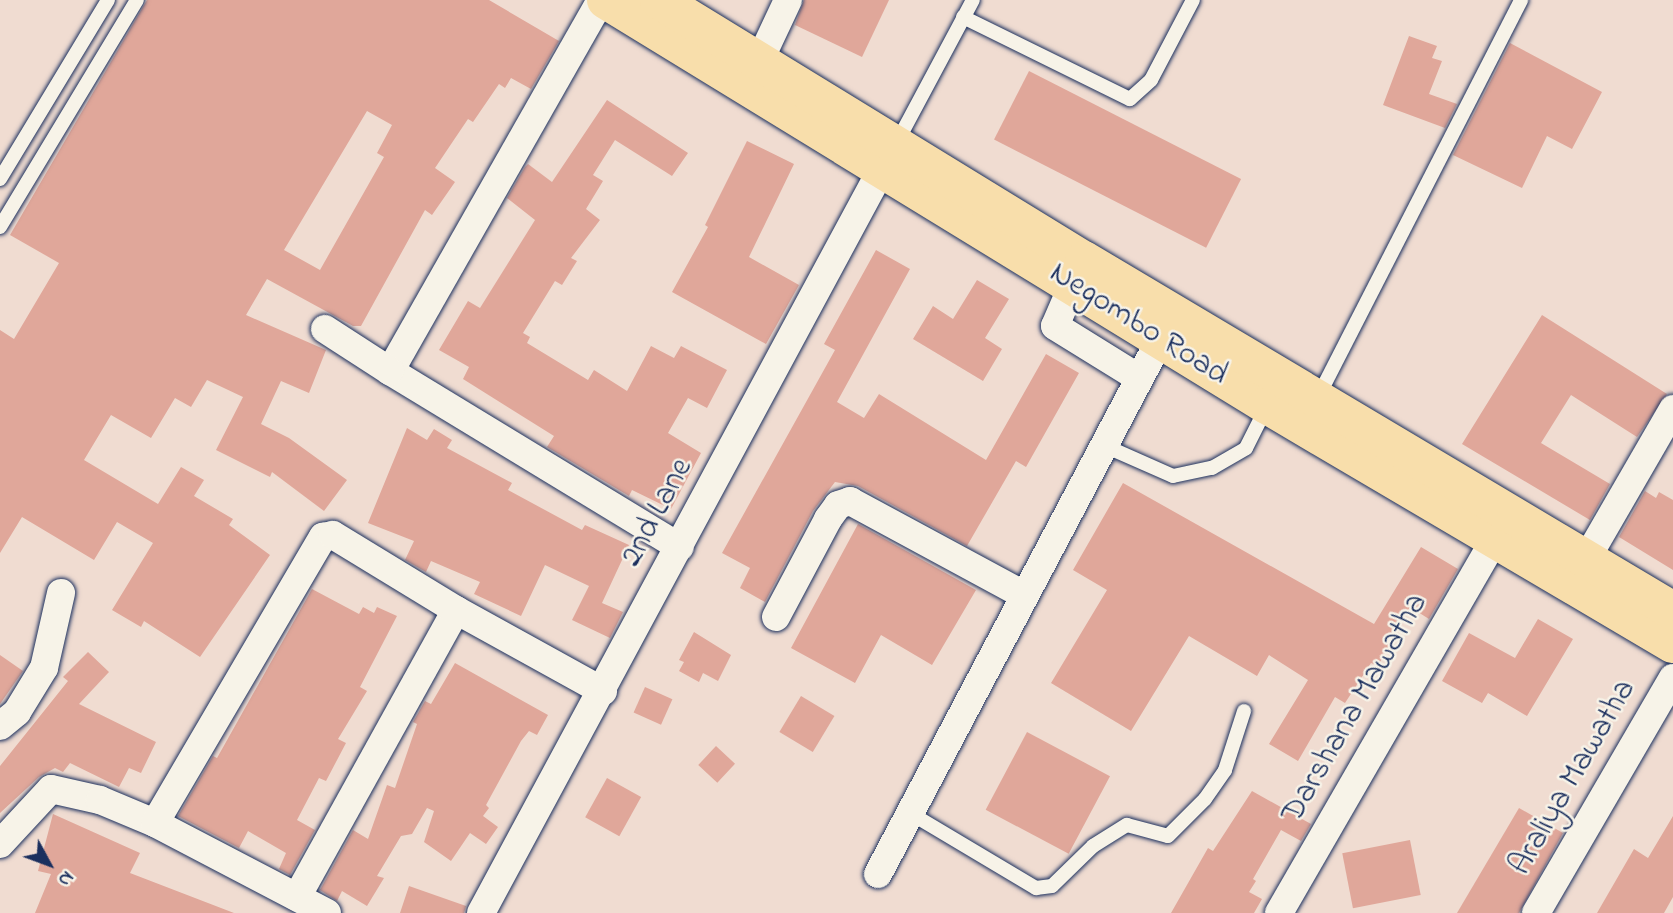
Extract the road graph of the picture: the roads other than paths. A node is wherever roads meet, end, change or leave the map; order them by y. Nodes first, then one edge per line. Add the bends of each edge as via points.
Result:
1 (108, 0) edge
2 (137, 0) edge
3 (604, 0) edge
4 (659, 0) edge
5 (788, 0) edge
6 (973, 0) edge
7 (1193, 0) edge
8 (1521, 0) edge
9 (963, 16) junction
10 (760, 62) junction
11 (888, 157) junction
12 (0, 179) edge
13 (0, 228) edge
14 (1078, 272) junction
15 (325, 329) dead end
16 (1161, 338) junction
17 (390, 371) junction
18 (1139, 378) junction
19 (1318, 397) junction
20 (1267, 405) junction
21 (1673, 409) edge
22 (1105, 446) junction
23 (1494, 540) junction
24 (680, 547) junction
25 (1587, 558) junction
26 (61, 593) dead end
27 (1024, 595) junction
28 (456, 610) junction
29 (1673, 611) edge
30 (776, 617) dead end
31 (1673, 644) edge
32 (1673, 678) edge
33 (603, 691) junction
34 (1244, 711) dead end
35 (0, 726) edge
36 (910, 813) junction
37 (155, 823) junction
38 (0, 844) edge
39 (878, 874) dead end
40 (297, 897) junction
41 (327, 913) edge
42 (481, 913) edge
43 (1279, 913) edge
44 (1536, 913) edge

1 - 12 lane
2 - 13 lane
3 - 11 highway, Negombo Road
3 - 17 street
4 - 10 highway, Negombo Road
5 - 10 street
6 - 9 lane
7 - 9 lane via 1151,80 1130,99
8 - 19 lane
9 - 11 lane
10 - 11 highway, Negombo Road
11 - 14 highway, Negombo Road
11 - 24 street, 2nd Lane
14 - 16 highway, Negombo Road
14 - 18 street via 1055,327
14 - 19 highway, Negombo Road
15 - 17 street
16 - 18 street
16 - 20 highway, Negombo Road
17 - 24 street
18 - 22 street
19 - 25 highway, Negombo Road
20 - 22 lane via 1246,448 1212,468 1173,476
20 - 23 highway, Negombo Road
21 - 25 street
22 - 27 street
23 - 31 highway, Negombo Road
23 - 43 street, Darshana Mawatha
24 - 33 street, 2nd Lane
25 - 29 highway, Negombo Road
26 - 35 street via 44,668 17,712
27 - 30 street via 850,501 838,505 828,519
27 - 36 street
28 - 33 street
28 - 37 street via 333,535 323,537
28 - 40 street
32 - 44 street, Araliya Mawatha
33 - 42 street, 2nd Lane
34 - 36 lane via 1225,770 1205,799 1168,836 1127,825 1093,846 1052,886 1036,888
36 - 39 street
37 - 38 street via 100,800 51,789
37 - 40 street
40 - 41 street

